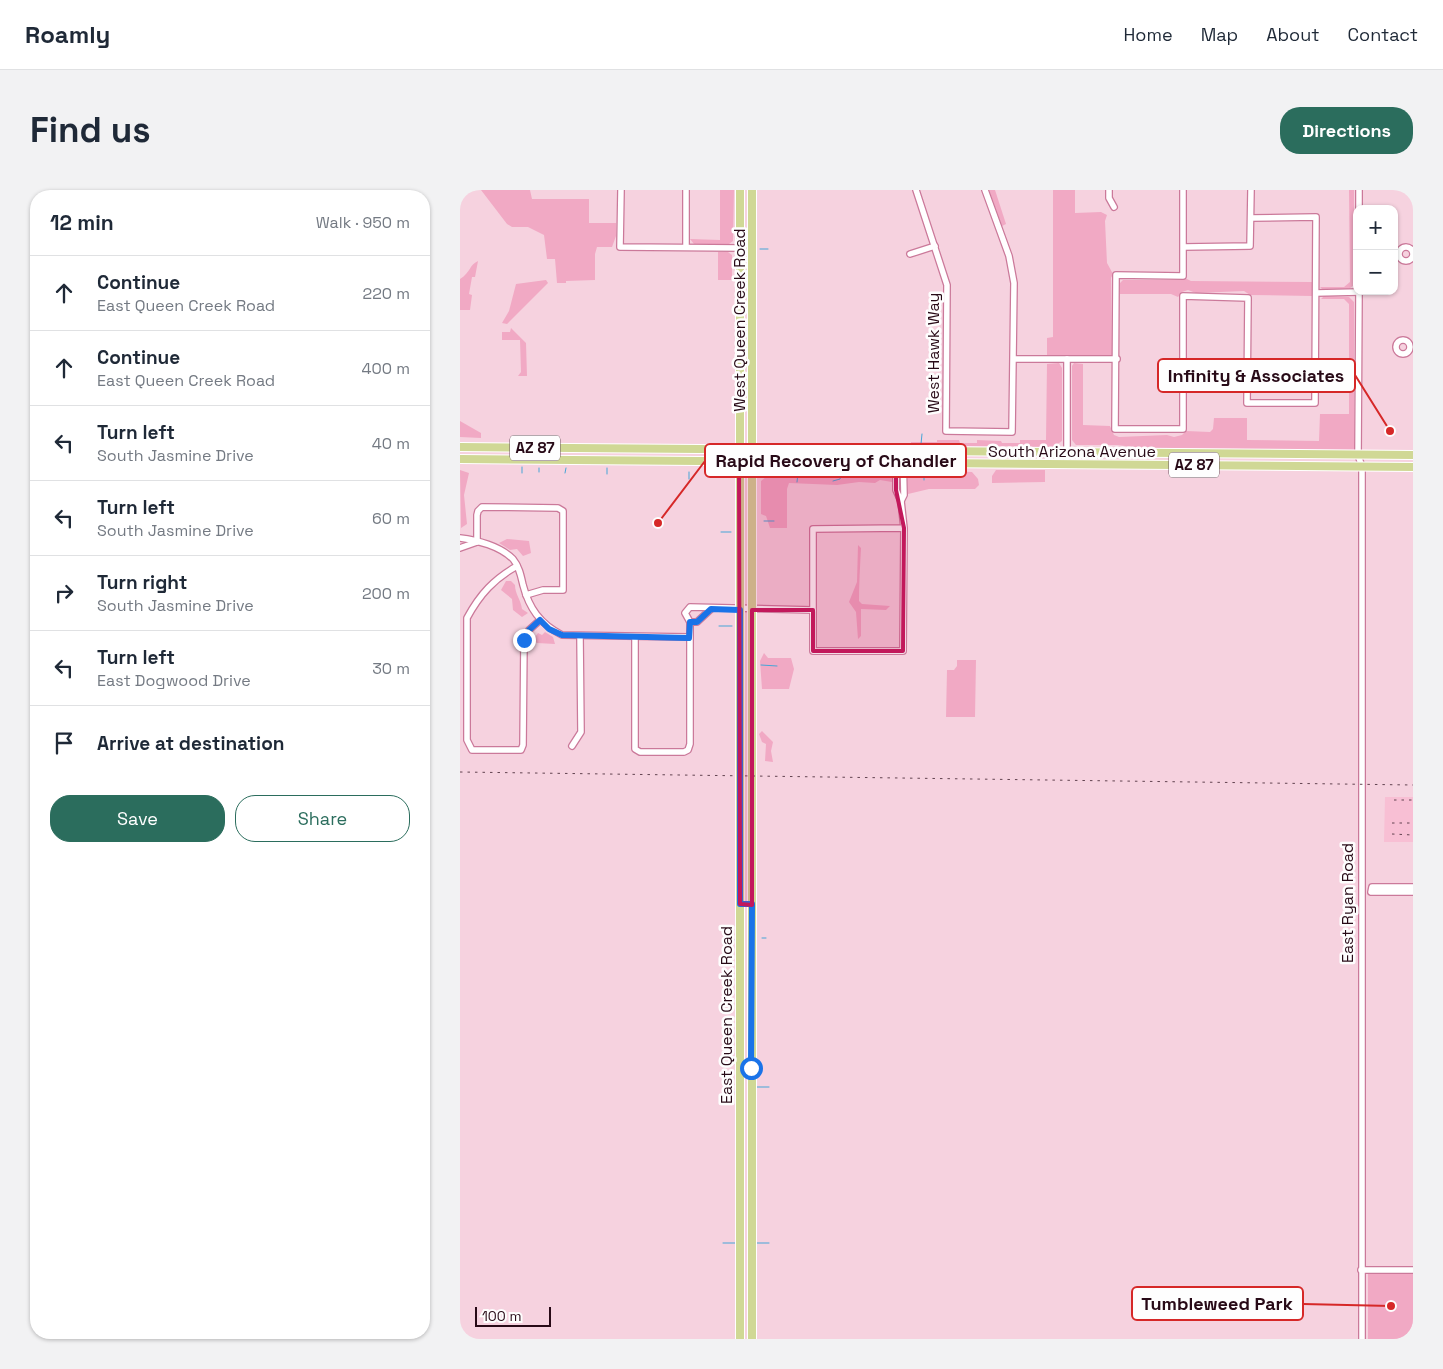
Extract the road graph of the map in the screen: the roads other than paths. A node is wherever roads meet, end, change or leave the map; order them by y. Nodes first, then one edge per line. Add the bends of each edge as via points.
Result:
1 (621, 190) edge
2 (686, 190) edge
3 (740, 190) edge
4 (752, 190) edge
5 (916, 190) edge
6 (985, 190) edge
7 (1110, 190) edge
8 (1184, 190) edge
9 (1251, 190) edge
10 (1359, 190) edge
11 (1359, 205) edge
12 (1114, 207) dead end
13 (1251, 218) junction
14 (935, 246) junction
15 (686, 247) junction
16 (1184, 247) junction
17 (741, 248) junction
18 (910, 254) dead end
19 (1353, 291) edge
20 (1316, 293) junction
21 (1359, 295) edge
22 (1014, 359) junction
23 (1067, 359) junction
24 (1117, 359) junction
25 (460, 447) edge
26 (594, 449) junction
27 (739, 450) junction
28 (754, 450) junction
29 (900, 451) junction
30 (1067, 452) junction
31 (1358, 455) junction
32 (1413, 455) edge
33 (460, 459) edge
34 (593, 460) junction
35 (739, 462) junction
36 (754, 462) junction
37 (900, 463) junction
38 (1067, 464) junction
39 (1362, 467) junction
40 (1413, 467) edge
41 (904, 528) junction
42 (460, 538) edge
43 (467, 542) junction
44 (477, 542) junction
45 (460, 547) edge
46 (517, 566) junction
47 (526, 595) junction
48 (711, 609) junction
49 (740, 610) junction
50 (752, 610) junction
51 (813, 610) junction
52 (540, 620) junction
53 (690, 622) junction
54 (580, 637) junction
55 (635, 637) junction
56 (689, 638) junction
57 (572, 746) dead end
58 (1413, 887) edge
59 (1413, 892) edge
60 (740, 904) junction
61 (752, 904) junction
62 (1361, 1270) junction
63 (1413, 1270) edge
64 (740, 1339) edge
65 (752, 1339) edge
66 (1362, 1339) edge

1 - 15 street via 620,247
2 - 15 street
3 - 17 main road, West Queen Creek Road
4 - 28 main road, West Queen Creek Road
5 - 14 street, West Hawk Way
6 - 22 street via 1012,270
7 - 12 street
8 - 16 street
9 - 13 street
10 - 11 street
13 - 16 street via 1250,246
13 - 20 street via 1316,217
14 - 18 street
14 - 22 street, West Hawk Way via 947,285 946,431 1012,432
15 - 17 street
16 - 24 street via 1183,276 1116,275
17 - 27 main road, West Queen Creek Road
19 - 20 street
20 - 24 street via 1315,403 1247,403 1248,298 1183,296 1183,429 1116,429
21 - 31 street, East Ryan Road
22 - 23 street
23 - 24 street
23 - 30 street
25 - 26 main road, South Arizona Avenue / AZ 87
26 - 27 main road, South Arizona Avenue / AZ 87
26 - 34 main road
27 - 28 main road, South Arizona Avenue / AZ 87
27 - 35 main road, East Queen Creek Road
28 - 29 main road, South Arizona Avenue / AZ 87
28 - 36 main road, East Queen Creek Road
29 - 30 main road, South Arizona Avenue / AZ 87
29 - 37 street
30 - 31 main road, South Arizona Avenue / AZ 87
30 - 38 street
31 - 32 main road, South Arizona Avenue / AZ 87
31 - 39 street, East Ryan Road
33 - 34 main road, South Arizona Avenue / AZ 87
34 - 35 main road, South Arizona Avenue / AZ 87
35 - 36 main road, South Arizona Avenue / AZ 87
35 - 49 main road, East Queen Creek Road
36 - 37 main road, South Arizona Avenue / AZ 87
36 - 50 main road, East Queen Creek Road
37 - 38 main road, South Arizona Avenue / AZ 87
37 - 41 street via 896,490 901,501
38 - 39 main road, South Arizona Avenue / AZ 87
39 - 40 main road, South Arizona Avenue / AZ 87
39 - 62 street, East Ryan Road
41 - 51 street via 813,529
41 - 51 street via 904,651 813,652
42 - 43 street
42 - 45 street
43 - 44 street via 473,539
43 - 45 street
44 - 46 street via 503,551
44 - 47 street via 478,511 482,507 558,508 563,511 563,590 543,590
46 - 47 street
46 - 52 street via 487,587 476,600 468,618 468,747 472,750 520,750 523,745 524,640
47 - 52 street
48 - 49 street
48 - 53 street via 697,622
48 - 53 street via 690,607 685,613
49 - 50 street
49 - 60 main road, East Queen Creek Road
50 - 51 street
50 - 61 main road, East Queen Creek Road
52 - 54 street via 562,635
53 - 56 street
54 - 55 street
54 - 57 street via 581,732
55 - 56 street
55 - 56 street via 635,749 640,752 688,750
58 - 59 street via 1372,890
60 - 61 main road
60 - 64 main road, East Queen Creek Road
61 - 65 main road, East Queen Creek Road
62 - 63 street
62 - 66 street, East Ryan Road

